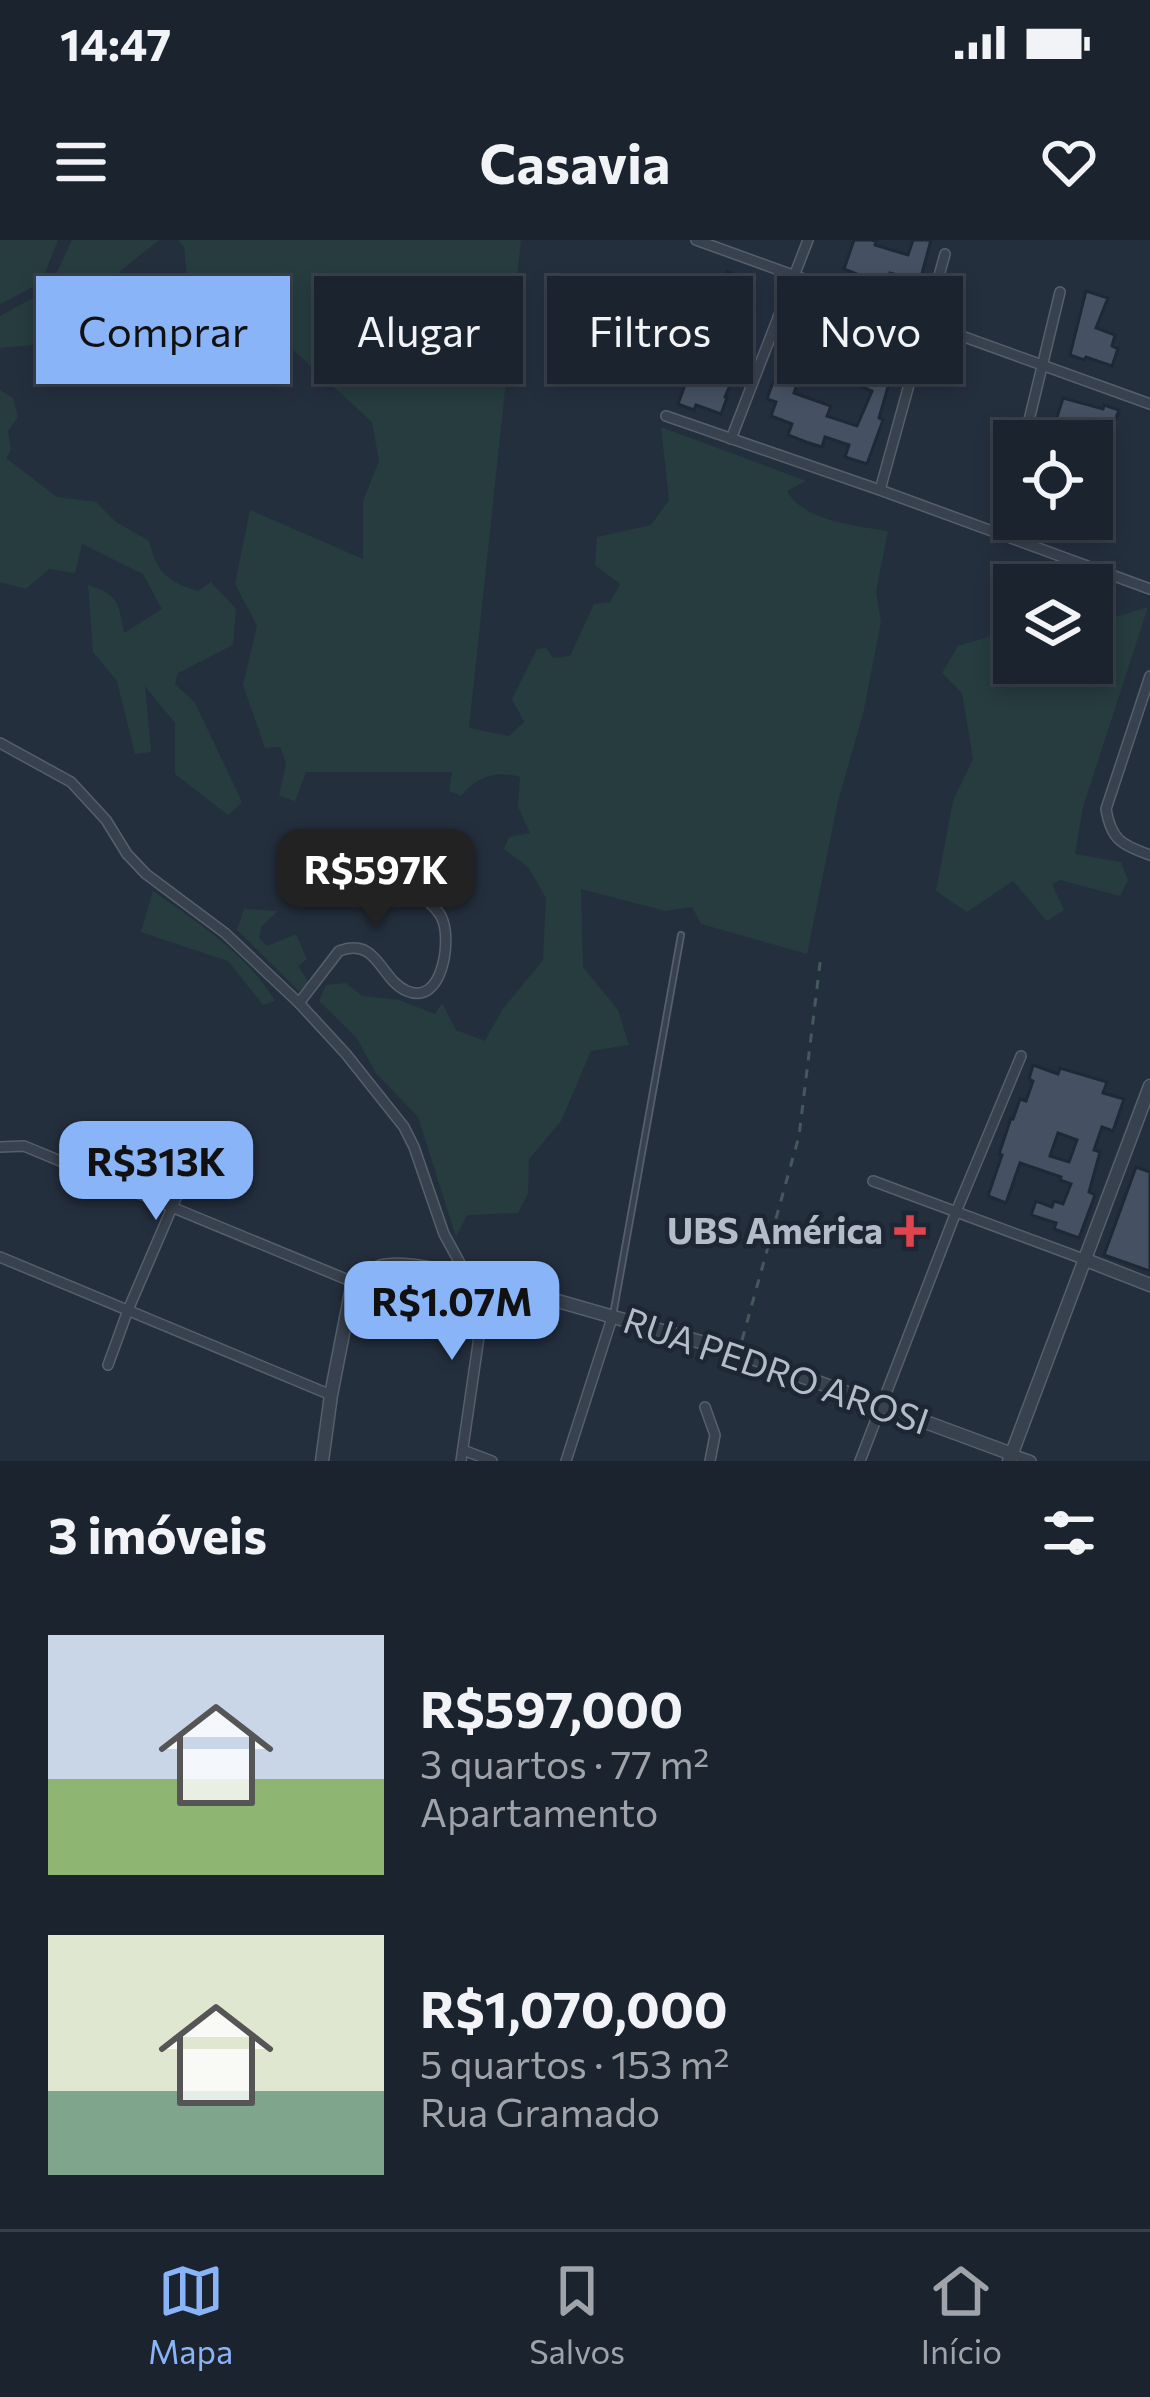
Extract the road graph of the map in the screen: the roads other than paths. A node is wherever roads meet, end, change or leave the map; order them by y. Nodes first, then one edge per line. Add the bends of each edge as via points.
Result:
1 (696, 240) edge
2 (808, 240) edge
3 (944, 254) dead end
4 (794, 276) joint
5 (938, 276) edge
6 (1060, 292) dead end
7 (777, 320) edge
8 (963, 337) edge
9 (1043, 366) junction
10 (909, 384) edge
11 (1150, 404) edge
12 (666, 416) dead end
13 (1029, 420) edge
14 (731, 440) junction
15 (880, 490) junction
16 (993, 530) edge
17 (1019, 540) edge
18 (1150, 589) edge
19 (1150, 676) edge
20 (0, 743) edge
21 (1150, 855) edge
22 (418, 893) dead end
23 (681, 934) dead end
24 (299, 1003) junction
25 (1021, 1056) dead end
26 (1150, 1086) edge
27 (0, 1147) edge
28 (195, 1154) dead end
29 (873, 1181) dead end
30 (172, 1205) junction
31 (956, 1212) junction
32 (0, 1257) edge
33 (1086, 1261) junction
34 (467, 1276) junction
35 (353, 1282) junction
36 (502, 1285) junction
37 (1150, 1286) edge
38 (128, 1310) junction
39 (613, 1316) junction
40 (481, 1323) junction
41 (108, 1365) dead end
42 (331, 1395) junction
43 (881, 1404) junction
44 (705, 1407) dead end
45 (462, 1456) edge
46 (1011, 1457) edge
47 (322, 1461) edge
48 (492, 1461) edge
49 (566, 1461) edge
50 (710, 1461) edge
51 (860, 1461) edge
52 (1030, 1461) edge

1 - 4 street
2 - 4 street
3 - 5 street
6 - 9 street
7 - 14 street
8 - 9 street
9 - 11 street
9 - 13 street
10 - 15 street
12 - 14 street
14 - 15 street
15 - 16 street
17 - 18 street
19 - 21 street via 1106,809 1110,830
20 - 24 street via 71,782 146,874
22 - 24 street via 442,916 445,931 432,987 405,991 364,950 349,947
23 - 39 lane
24 - 34 street via 404,1126
25 - 31 street
26 - 33 street
27 - 30 street via 24,1146
28 - 30 street
29 - 31 street
30 - 35 street
30 - 38 street
31 - 33 street
31 - 43 street
32 - 38 street
33 - 37 street
33 - 46 street
34 - 35 street, RUA PEDRO AROSI via 393,1265
34 - 36 street, RUA PEDRO AROSI
34 - 40 street
35 - 42 street
36 - 39 street, RUA PEDRO AROSI
36 - 40 street
38 - 41 street
38 - 42 street
39 - 43 street, RUA PEDRO AROSI
39 - 49 street
40 - 45 street
42 - 47 street
43 - 46 street, RUA PEDRO AROSI
43 - 51 street
44 - 50 street via 715,1435
45 - 48 street
46 - 52 street, RUA PEDRO AROSI

